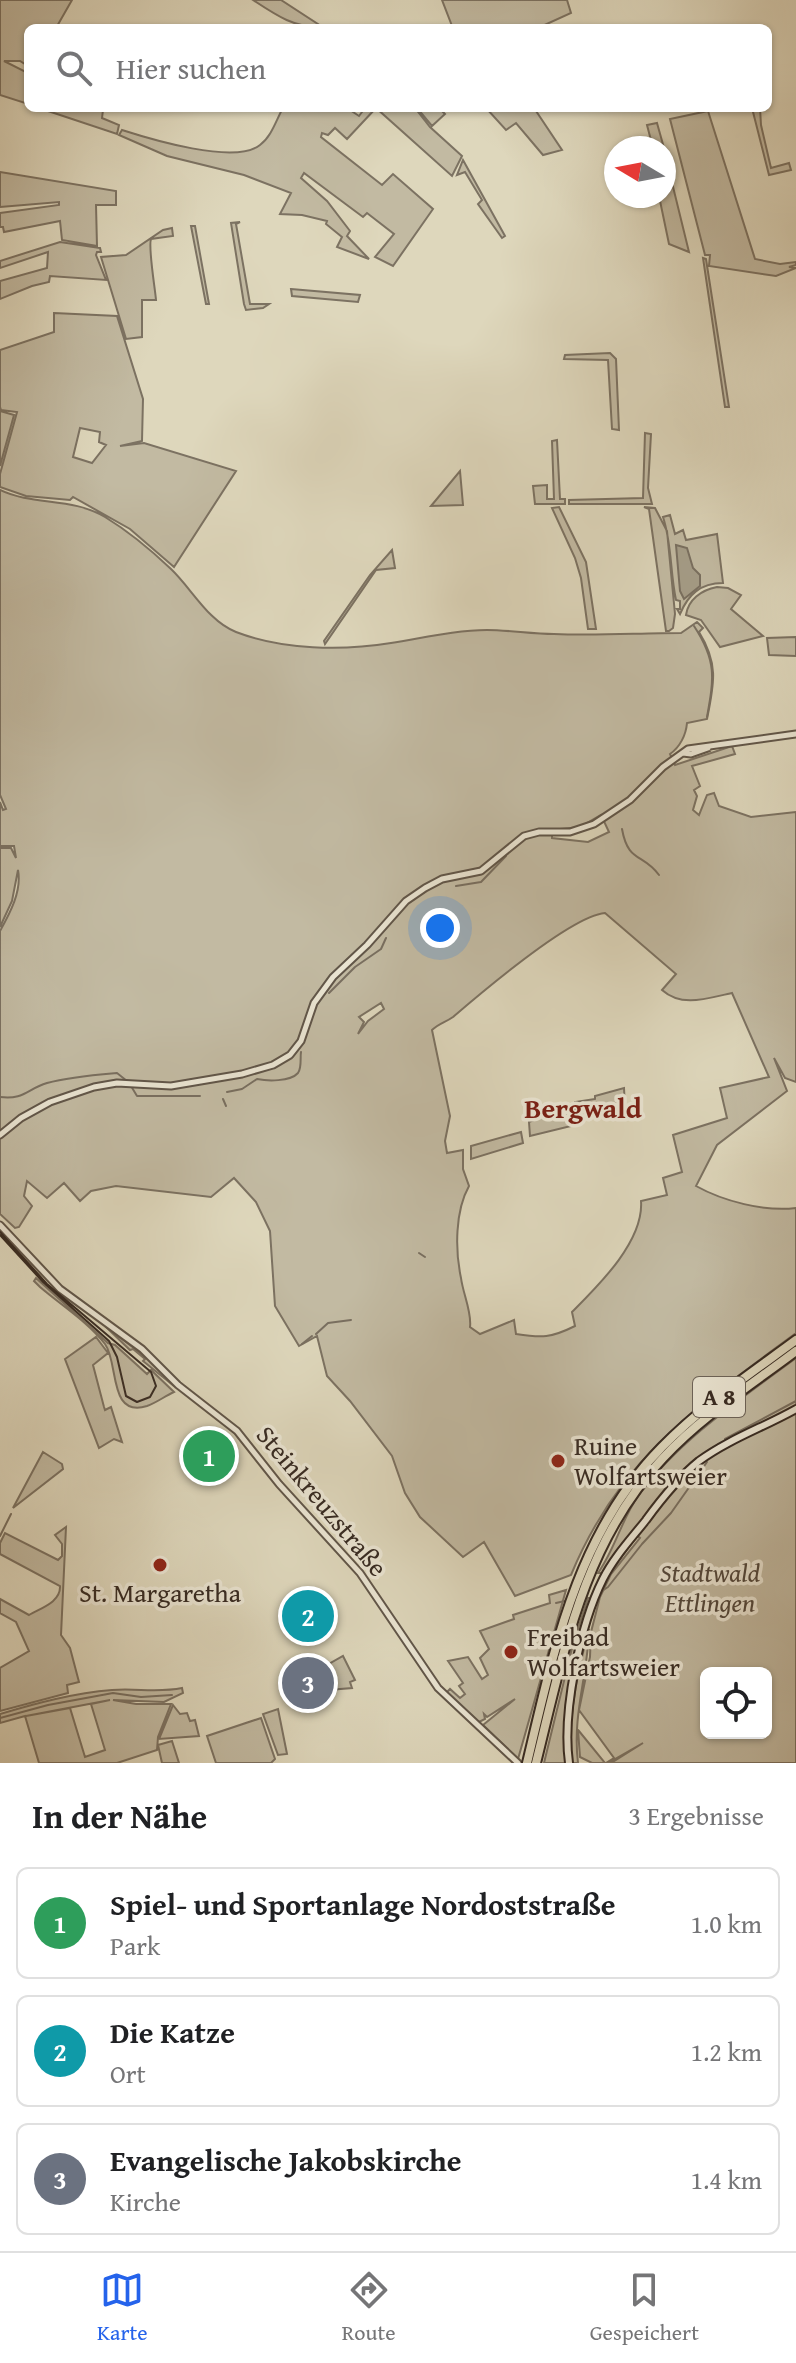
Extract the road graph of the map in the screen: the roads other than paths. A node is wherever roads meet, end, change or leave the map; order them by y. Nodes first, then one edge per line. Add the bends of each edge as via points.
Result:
1 (796, 734) edge
2 (0, 1135) edge
3 (0, 1225) edge
4 (796, 1340) edge
5 (796, 1351) edge
6 (796, 1409) edge
7 (518, 1763) edge
8 (527, 1763) edge
9 (536, 1763) edge
10 (569, 1763) edge

1 - 2 street via 683,753 594,824 524,836 481,871 434,883 406,901 325,987 301,1041 282,1060 253,1072 163,1087 94,1087 21,1118
3 - 7 street, Steinkreuzstraße via 60,1289 142,1349 237,1431 360,1573 438,1688
4 - 8 highway, A 8 via 702,1410 660,1448 622,1495 571,1594
5 - 9 highway, A 8 via 670,1450 608,1534 568,1637
6 - 10 main road via 721,1447 688,1471 609,1569 593,1606 570,1698

